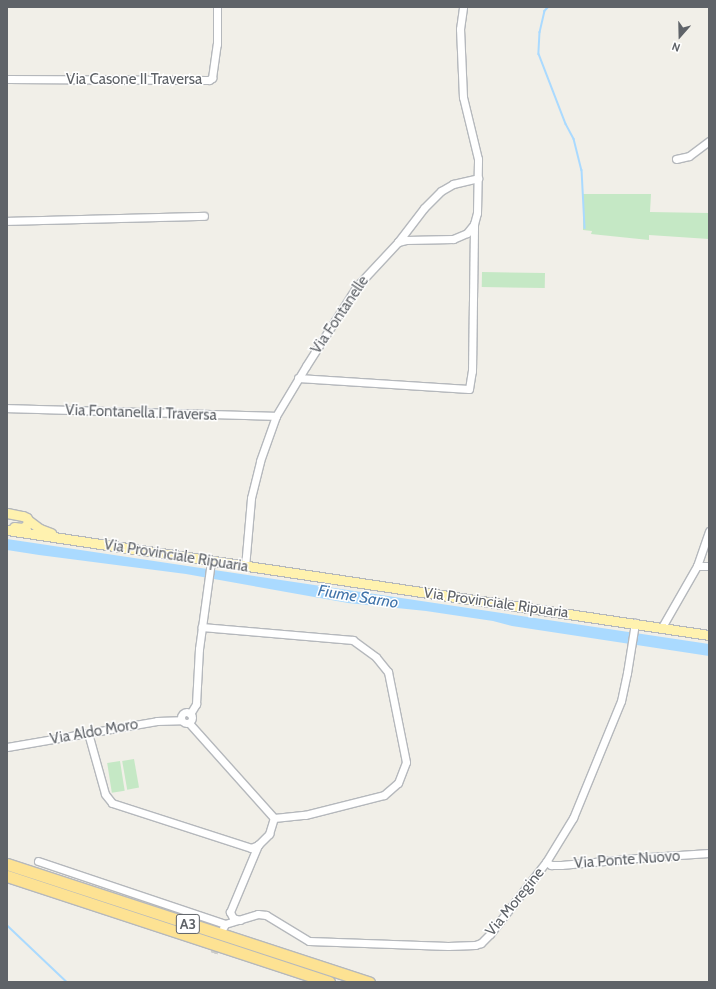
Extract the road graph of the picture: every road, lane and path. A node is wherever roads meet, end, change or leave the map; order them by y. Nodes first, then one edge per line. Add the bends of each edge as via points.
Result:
1 (217, 7) edge
2 (463, 7) edge
3 (7, 79) edge
4 (709, 141) edge
5 (676, 159) dead end
6 (478, 178) junction
7 (204, 216) dead end
8 (7, 221) edge
9 (474, 224) junction
10 (398, 242) junction
11 (298, 378) junction
12 (7, 408) edge
13 (276, 416) junction
14 (7, 513) edge
15 (25, 524) junction
16 (9, 529) edge
17 (709, 531) edge
18 (70, 539) junction
19 (211, 563) junction
20 (697, 566) junction
21 (709, 566) edge
22 (245, 567) junction
23 (635, 623) junction
24 (202, 627) junction
25 (662, 627) junction
26 (709, 635) edge
27 (190, 714) junction
28 (181, 720) junction
29 (189, 723) junction
30 (88, 733) junction
31 (7, 747) edge
32 (274, 818) junction
33 (258, 845) junction
34 (709, 853) edge
35 (38, 861) dead end
36 (546, 862) junction
37 (7, 864) edge
38 (7, 876) edge
39 (240, 920) junction
40 (329, 982) edge
41 (369, 982) edge

1 - 3 street, Via Casone II Traversa via 217,44 212,78 209,80
2 - 6 street via 460,29 462,97 478,160
4 - 5 street via 689,156
6 - 9 street
6 - 10 street, Via Fontanelle via 453,184 441,190
7 - 8 street
9 - 10 street via 467,232 453,239
9 - 11 street via 472,371 469,389
10 - 11 street, Via Fontanelle via 357,286
11 - 13 street, Via Fontanelle
12 - 13 street, Via Fontanella I Traversa
13 - 22 street, Via Fontanelle via 260,461 251,498
14 - 15 main road, Via Provinciale Ripuaria via 23,516
15 - 16 main road, Via Provinciale Ripuaria
15 - 18 main road, Via Provinciale Ripuaria
16 - 18 main road, Via Provinciale Ripuaria
17 - 20 street
18 - 19 main road, Via Provinciale Ripuaria
19 - 22 main road, Via Provinciale Ripuaria
19 - 24 street
20 - 21 street
20 - 25 street
22 - 23 main road, Via Provinciale Ripuaria
23 - 25 main road, Via Provinciale Ripuaria
23 - 36 street, Via Moregine via 621,701 613,723 573,818
24 - 27 street via 196,704
24 - 32 street via 353,640 376,657 388,672 406,762 398,783 384,795 305,815
25 - 26 main road, Via Provinciale Ripuaria
27 - 28 street via 183,714
27 - 29 street via 192,719
28 - 29 street
28 - 30 street, Via Aldo Moro via 158,721
29 - 32 street
30 - 31 street, Via Aldo Moro
30 - 33 street via 105,794 112,803 251,848
32 - 33 street via 269,834
33 - 39 street via 230,912 233,918
34 - 36 street, Via Ponte Nuovo via 551,866
35 - 39 street, Via Moregine via 224,926
36 - 39 street, Via Moregine via 490,934 475,946 309,941 266,914
37 - 41 highway, A3
38 - 40 highway, A3

